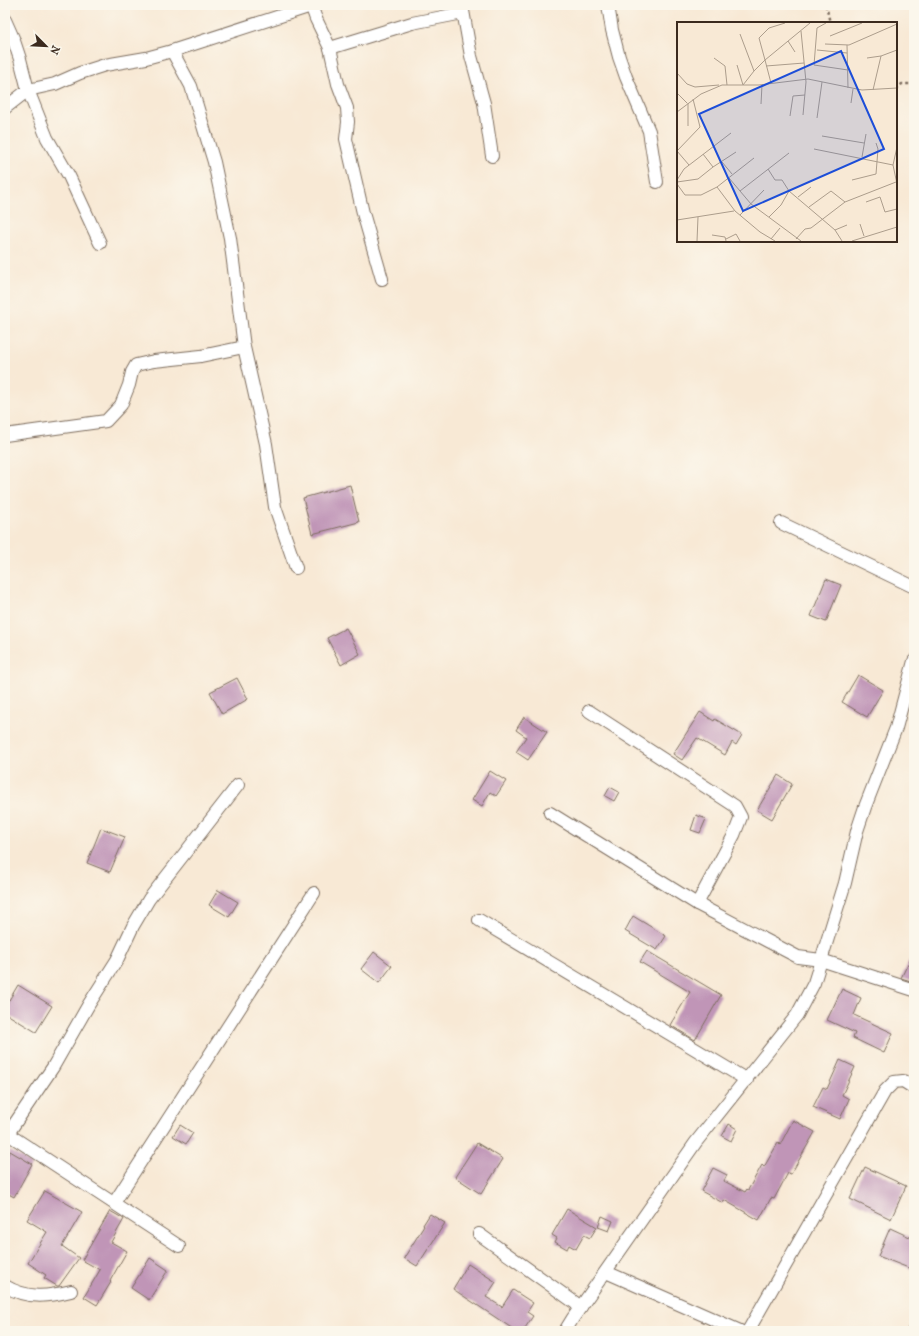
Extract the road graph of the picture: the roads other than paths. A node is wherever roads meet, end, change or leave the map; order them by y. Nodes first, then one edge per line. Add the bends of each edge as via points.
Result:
1 (311, 5) edge
2 (608, 5) edge
3 (462, 9) edge
4 (5, 20) edge
5 (330, 48) junction
6 (172, 51) junction
7 (28, 90) junction
8 (5, 108) edge
9 (492, 156) dead end
10 (657, 182) dead end
11 (100, 243) dead end
12 (382, 279) dead end
13 (244, 347) junction
14 (5, 434) edge
15 (781, 523) dead end
16 (296, 568) dead end
17 (914, 587) edge
18 (913, 669) edge
19 (589, 711) dead end
20 (238, 785) dead end
21 (550, 812) dead end
22 (314, 892) dead end
23 (697, 904) junction
24 (479, 920) dead end
25 (821, 960) junction
26 (914, 990) edge
27 (747, 1080) junction
28 (914, 1088) edge
29 (7, 1136) edge
30 (114, 1203) junction
31 (479, 1234) dead end
32 (179, 1246) dead end
33 (606, 1272) junction
34 (5, 1286) edge
35 (71, 1291) dead end
36 (581, 1307) junction
37 (565, 1331) edge
38 (740, 1331) edge
39 (748, 1331) edge

1 - 5 street
1 - 6 street
2 - 10 street via 619,57 649,131
3 - 5 street
3 - 9 street via 484,103
4 - 7 street via 20,59
5 - 12 street via 338,84 347,108 346,140
6 - 7 street via 105,65 55,84
6 - 13 street via 191,86 214,162 230,238
7 - 8 street
7 - 11 street via 47,138 69,176
13 - 14 street via 136,365 121,405 106,421
13 - 16 street via 266,444 274,507
15 - 17 street
18 - 25 street via 896,728 857,831 845,883
19 - 23 street via 735,806 741,818
20 - 29 street via 149,899 117,960 53,1067
21 - 23 street
22 - 30 street
23 - 25 street via 798,957
24 - 27 street
25 - 26 street
25 - 27 street via 814,983 797,1015
27 - 33 street via 696,1142
28 - 39 street via 903,1080 894,1082 885,1091
29 - 30 street
30 - 32 street
31 - 36 street
33 - 36 street
33 - 38 street
34 - 35 street via 33,1296 53,1296
36 - 37 street

